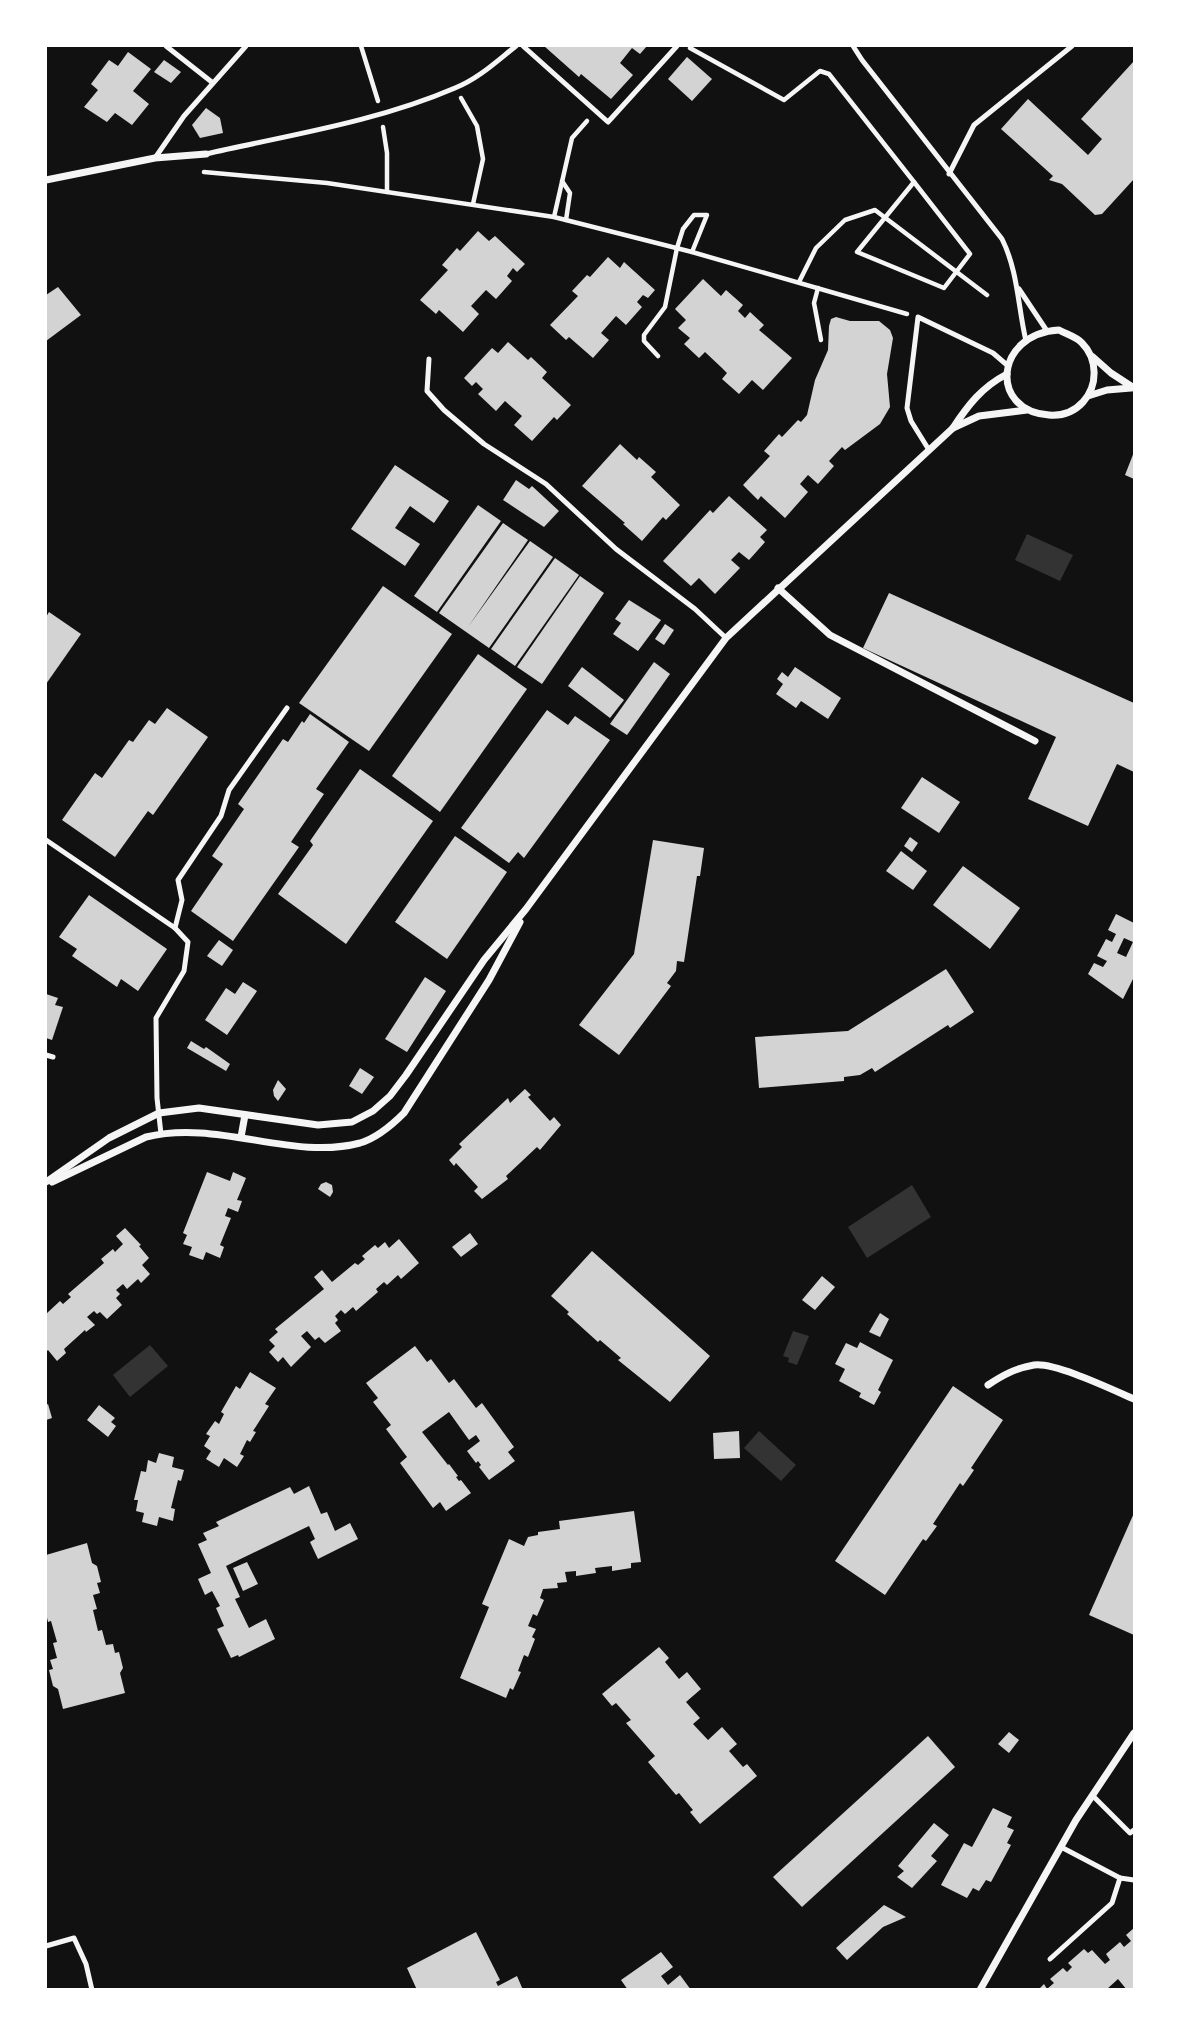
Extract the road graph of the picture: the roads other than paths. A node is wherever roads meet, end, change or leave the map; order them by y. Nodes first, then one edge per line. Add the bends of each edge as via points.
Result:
1 (166, 46) edge
2 (246, 46) edge
3 (516, 46) edge
4 (523, 46) edge
5 (677, 46) edge
6 (853, 46) edge
7 (1072, 46) edge
8 (213, 83) junction
9 (206, 154) joint
10 (155, 158) junction
11 (949, 173) junction
12 (46, 180) edge
13 (1017, 286) junction
14 (1047, 331) junction
15 (1026, 341) junction
16 (1091, 356) junction
17 (429, 359) dead end
18 (1007, 365) junction
19 (1007, 374) junction
20 (1133, 388) edge
21 (1088, 396) junction
22 (1027, 410) junction
23 (953, 428) junction
24 (929, 450) junction
25 (778, 588) junction
26 (726, 638) junction
27 (286, 708) dead end
28 (1035, 741) dead end
29 (46, 839) edge
30 (526, 909) junction
31 (175, 928) junction
32 (46, 1055) edge
33 (53, 1057) dead end
34 (159, 1113) junction
35 (244, 1115) junction
36 (161, 1134) junction
37 (241, 1137) junction
38 (46, 1184) edge
39 (988, 1385) dead end
40 (1135, 1399) edge
41 (1135, 1733) edge
42 (1093, 1796) junction
43 (1135, 1830) edge
44 (1061, 1847) junction
45 (1120, 1878) junction
46 (1135, 1880) edge
47 (46, 1946) edge
48 (1050, 1959) dead end
49 (92, 1990) edge
50 (980, 1990) edge

1 - 8 lane
2 - 8 lane
3 - 9 lane via 456,88 388,112
4 - 5 lane via 608,122
6 - 11 lane
7 - 11 lane via 974,125
8 - 10 lane
9 - 10 street
10 - 12 street
11 - 13 lane via 1002,239
13 - 14 lane
13 - 15 lane
14 - 15 street
14 - 16 street via 1059,330 1081,341
15 - 18 street
16 - 20 street
16 - 21 street via 1093,387
17 - 26 lane via 427,391 444,410 545,484
18 - 19 street
18 - 24 lane via 993,353 918,317 906,408
19 - 22 street via 1009,388
19 - 23 street via 989,384
20 - 21 street
21 - 22 street via 1059,416
22 - 23 street via 979,416
23 - 24 street
24 - 25 street
25 - 26 street
25 - 28 street via 830,635
26 - 30 street
27 - 31 lane via 229,790 221,816 178,880 182,900
29 - 31 lane
30 - 35 street via 484,960 398,1086 373,1111 352,1122 318,1125
30 - 37 street via 472,1008 404,1113 386,1130 362,1143 328,1148
31 - 34 lane via 188,942 184,971 156,1018
32 - 33 lane
34 - 35 street via 199,1108
34 - 36 lane
34 - 38 street via 109,1138
35 - 37 street
36 - 37 street via 177,1131
36 - 38 street
39 - 40 street via 1009,1371 1037,1364 1077,1374
41 - 42 street
42 - 43 lane via 1130,1833
42 - 44 street
44 - 45 lane
44 - 50 street
45 - 46 lane
45 - 48 lane via 1112,1903
47 - 49 lane via 74,1938

